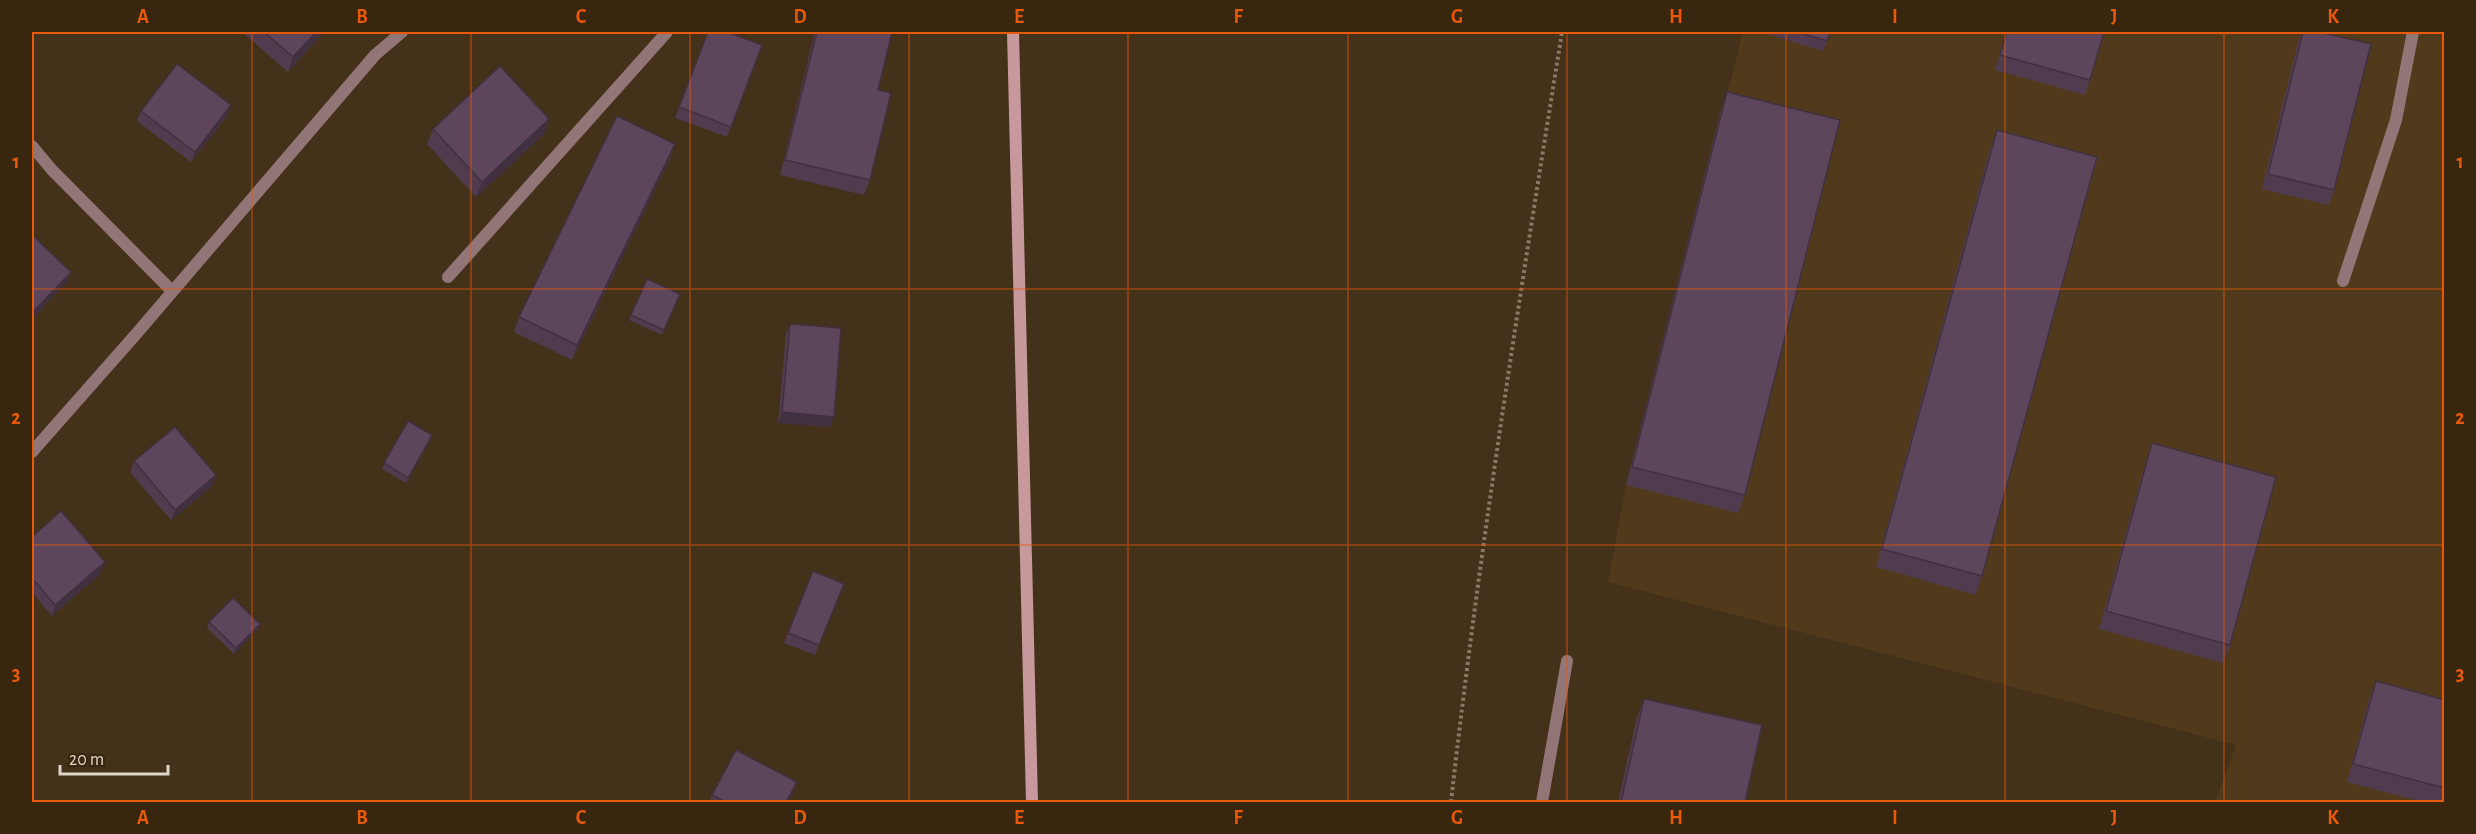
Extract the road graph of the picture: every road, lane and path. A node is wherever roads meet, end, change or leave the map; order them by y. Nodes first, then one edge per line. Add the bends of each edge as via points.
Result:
1 (402, 32) edge
2 (667, 32) edge
3 (1013, 32) edge
4 (1562, 32) edge
5 (2413, 32) edge
6 (32, 146) edge
7 (448, 277) dead end
8 (2343, 281) dead end
9 (172, 291) junction
10 (32, 452) edge
11 (1567, 661) dead end
12 (1032, 802) edge
13 (1451, 802) edge
14 (1542, 802) edge

1 - 9 street via 375,55
2 - 7 street
3 - 12 main road
4 - 13 path via 1472,618
5 - 8 street via 2396,120
6 - 9 street
9 - 10 street
11 - 14 street

